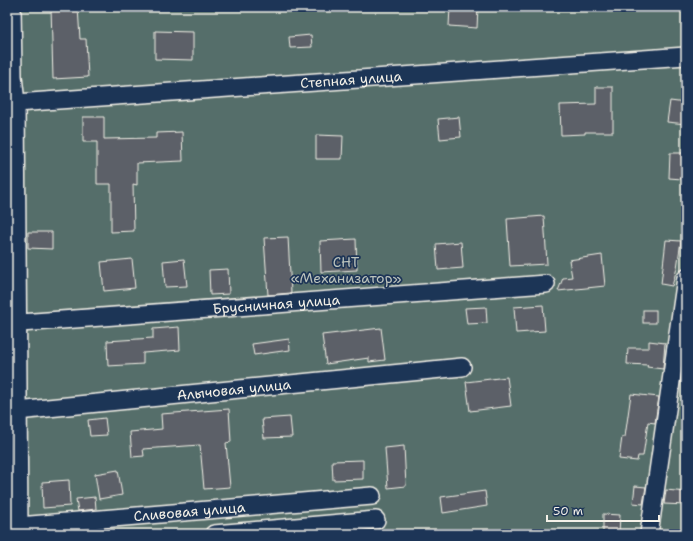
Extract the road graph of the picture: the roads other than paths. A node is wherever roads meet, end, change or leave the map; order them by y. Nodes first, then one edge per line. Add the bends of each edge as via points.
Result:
1 (12, 7) edge
2 (686, 56) edge
3 (10, 76) edge
4 (16, 103) junction
5 (12, 232) edge
6 (686, 278) edge
7 (546, 284) dead end
8 (12, 323) edge
9 (462, 368) dead end
10 (12, 411) edge
11 (372, 496) dead end
12 (376, 520) dead end
13 (15, 529) edge
14 (214, 534) edge
15 (650, 534) edge

1 - 3 street
2 - 4 street, Степная улица
3 - 4 street
4 - 5 street
5 - 8 street
6 - 15 street
7 - 8 street, Брусничная улица
8 - 10 street
9 - 10 street, Алычовая улица
10 - 13 street
11 - 13 street, Сливовая улица
12 - 14 street

